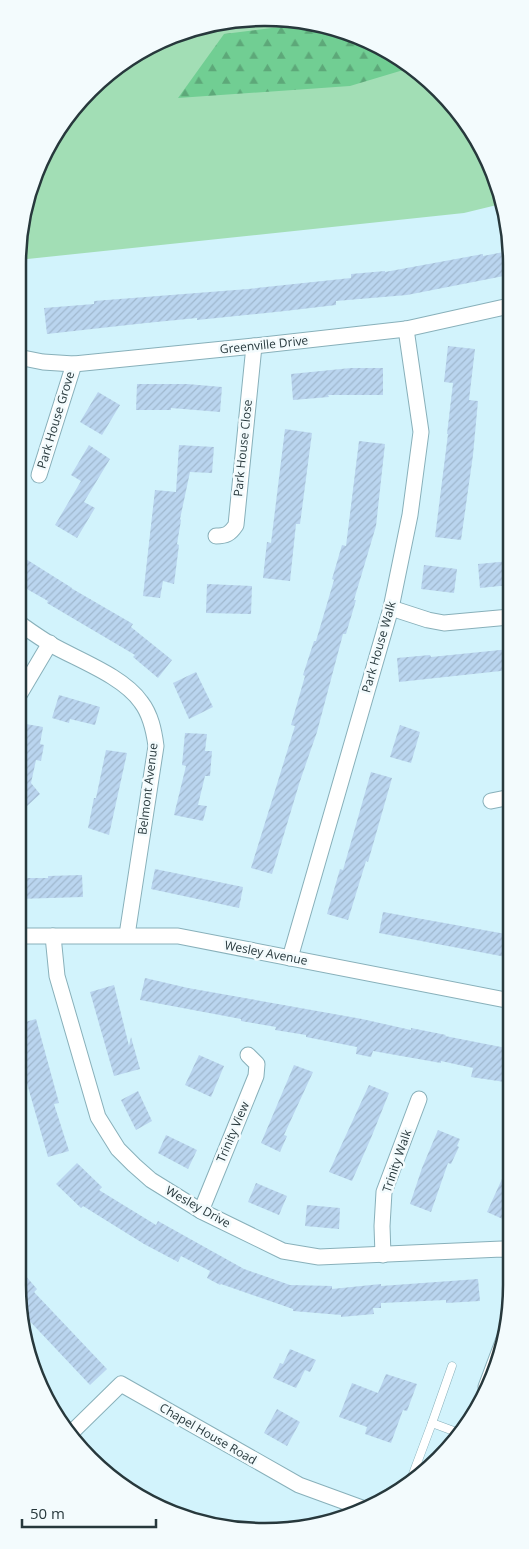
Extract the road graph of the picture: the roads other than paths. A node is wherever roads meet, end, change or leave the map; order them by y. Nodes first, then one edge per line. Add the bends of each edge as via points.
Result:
1 (503, 308) edge
2 (406, 329) junction
3 (254, 346) junction
4 (26, 358) edge
5 (74, 364) junction
6 (39, 476) dead end
7 (216, 536) dead end
8 (391, 608) junction
9 (503, 617) edge
10 (26, 627) edge
11 (50, 643) junction
12 (26, 684) edge
13 (503, 799) edge
14 (492, 801) dead end
15 (127, 935) junction
16 (26, 936) edge
17 (53, 936) junction
18 (290, 958) junction
19 (503, 999) edge
20 (248, 1055) dead end
21 (419, 1099) dead end
22 (201, 1211) junction
23 (503, 1249) edge
24 (383, 1254) junction
25 (452, 1366) dead end
26 (432, 1423) junction
27 (75, 1429) edge
28 (453, 1431) edge
29 (414, 1470) edge
30 (355, 1505) edge

1 - 2 street, Greenville Drive
2 - 3 street, Greenville Drive
2 - 8 street, Park House Walk via 421,432 410,515
3 - 5 street, Greenville Drive
3 - 7 street, Park House Close via 236,525 224,536
4 - 5 street, Greenville Drive
5 - 6 street, Park House Grove
8 - 9 street via 444,623
8 - 18 street, Park House Walk
10 - 11 street, Belmont Avenue
11 - 12 street
11 - 15 street, Belmont Avenue via 135,694 149,716 154,732 156,746
13 - 14 street
15 - 17 street, Wesley Avenue
15 - 18 street, Wesley Avenue via 178,936
16 - 17 street, Wesley Avenue
17 - 22 street, Wesley Drive via 57,976 98,1117 118,1149 134,1165 151,1180
18 - 19 street, Wesley Avenue
20 - 22 street, Trinity View via 257,1064 256,1076
21 - 24 street, Trinity Walk via 384,1192
22 - 24 street, Wesley Drive via 283,1251 319,1258
23 - 24 street, Wesley Drive
25 - 26 lane
26 - 28 lane
26 - 29 lane
27 - 30 street, Chapel House Road via 121,1384 299,1485

